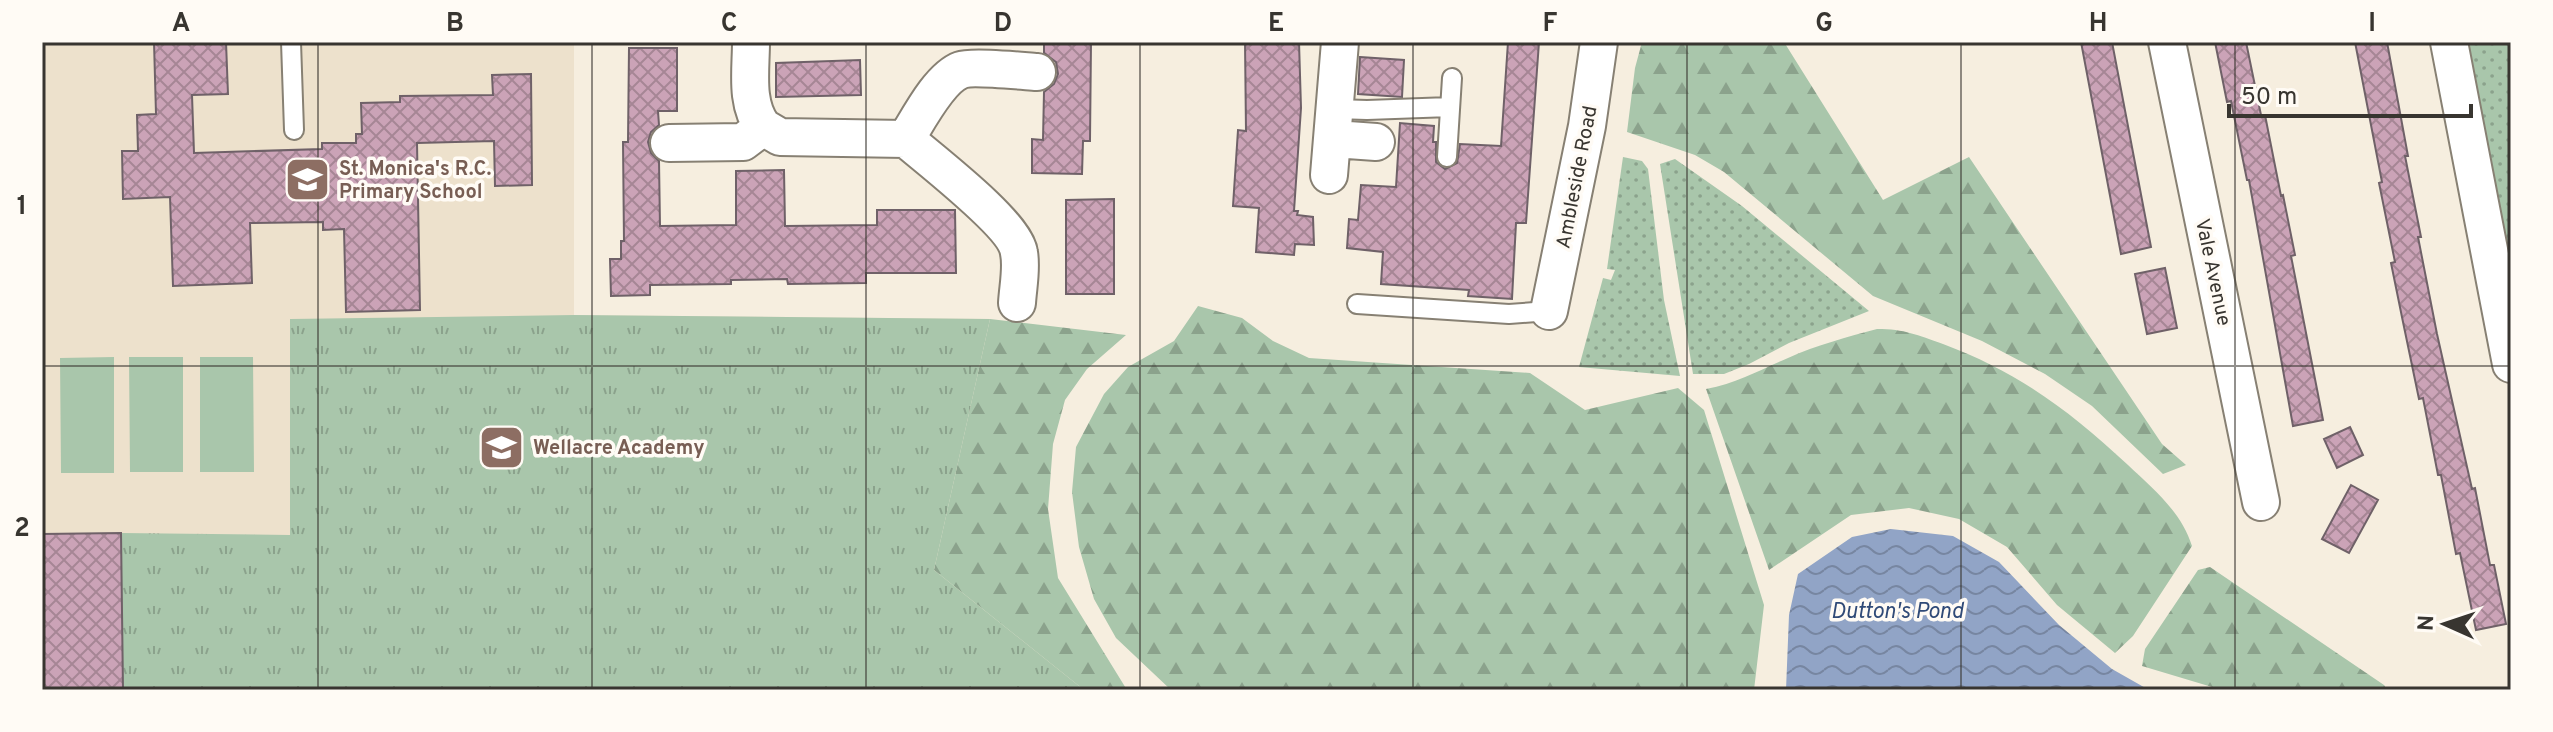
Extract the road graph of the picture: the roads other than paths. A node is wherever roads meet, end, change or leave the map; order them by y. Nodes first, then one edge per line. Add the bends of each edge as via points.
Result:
1 (291, 42) edge
2 (751, 42) edge
3 (1340, 42) edge
4 (1599, 42) edge
5 (2167, 42) edge
6 (2449, 42) edge
7 (1037, 72) dead end
8 (1452, 78) dead end
9 (1450, 107) junction
10 (1335, 124) junction
11 (763, 127) junction
12 (294, 130) dead end
13 (906, 139) junction
14 (1376, 142) dead end
15 (669, 143) dead end
16 (1447, 157) dead end
17 (1329, 175) dead end
18 (1017, 303) dead end
19 (1357, 304) dead end
20 (1549, 311) joint
21 (2511, 364) edge
22 (2261, 502) dead end

1 - 12 lane
2 - 11 street via 751,104
3 - 10 street
4 - 20 street, Ambleside Road
5 - 22 street, Vale Avenue
6 - 21 street
7 - 13 street via 961,69 929,102
8 - 9 lane
9 - 10 lane via 1367,110
9 - 16 lane
10 - 14 street
10 - 17 street
11 - 13 street via 780,137
11 - 15 street via 743,142
13 - 18 street via 1016,242
19 - 20 lane via 1509,314

